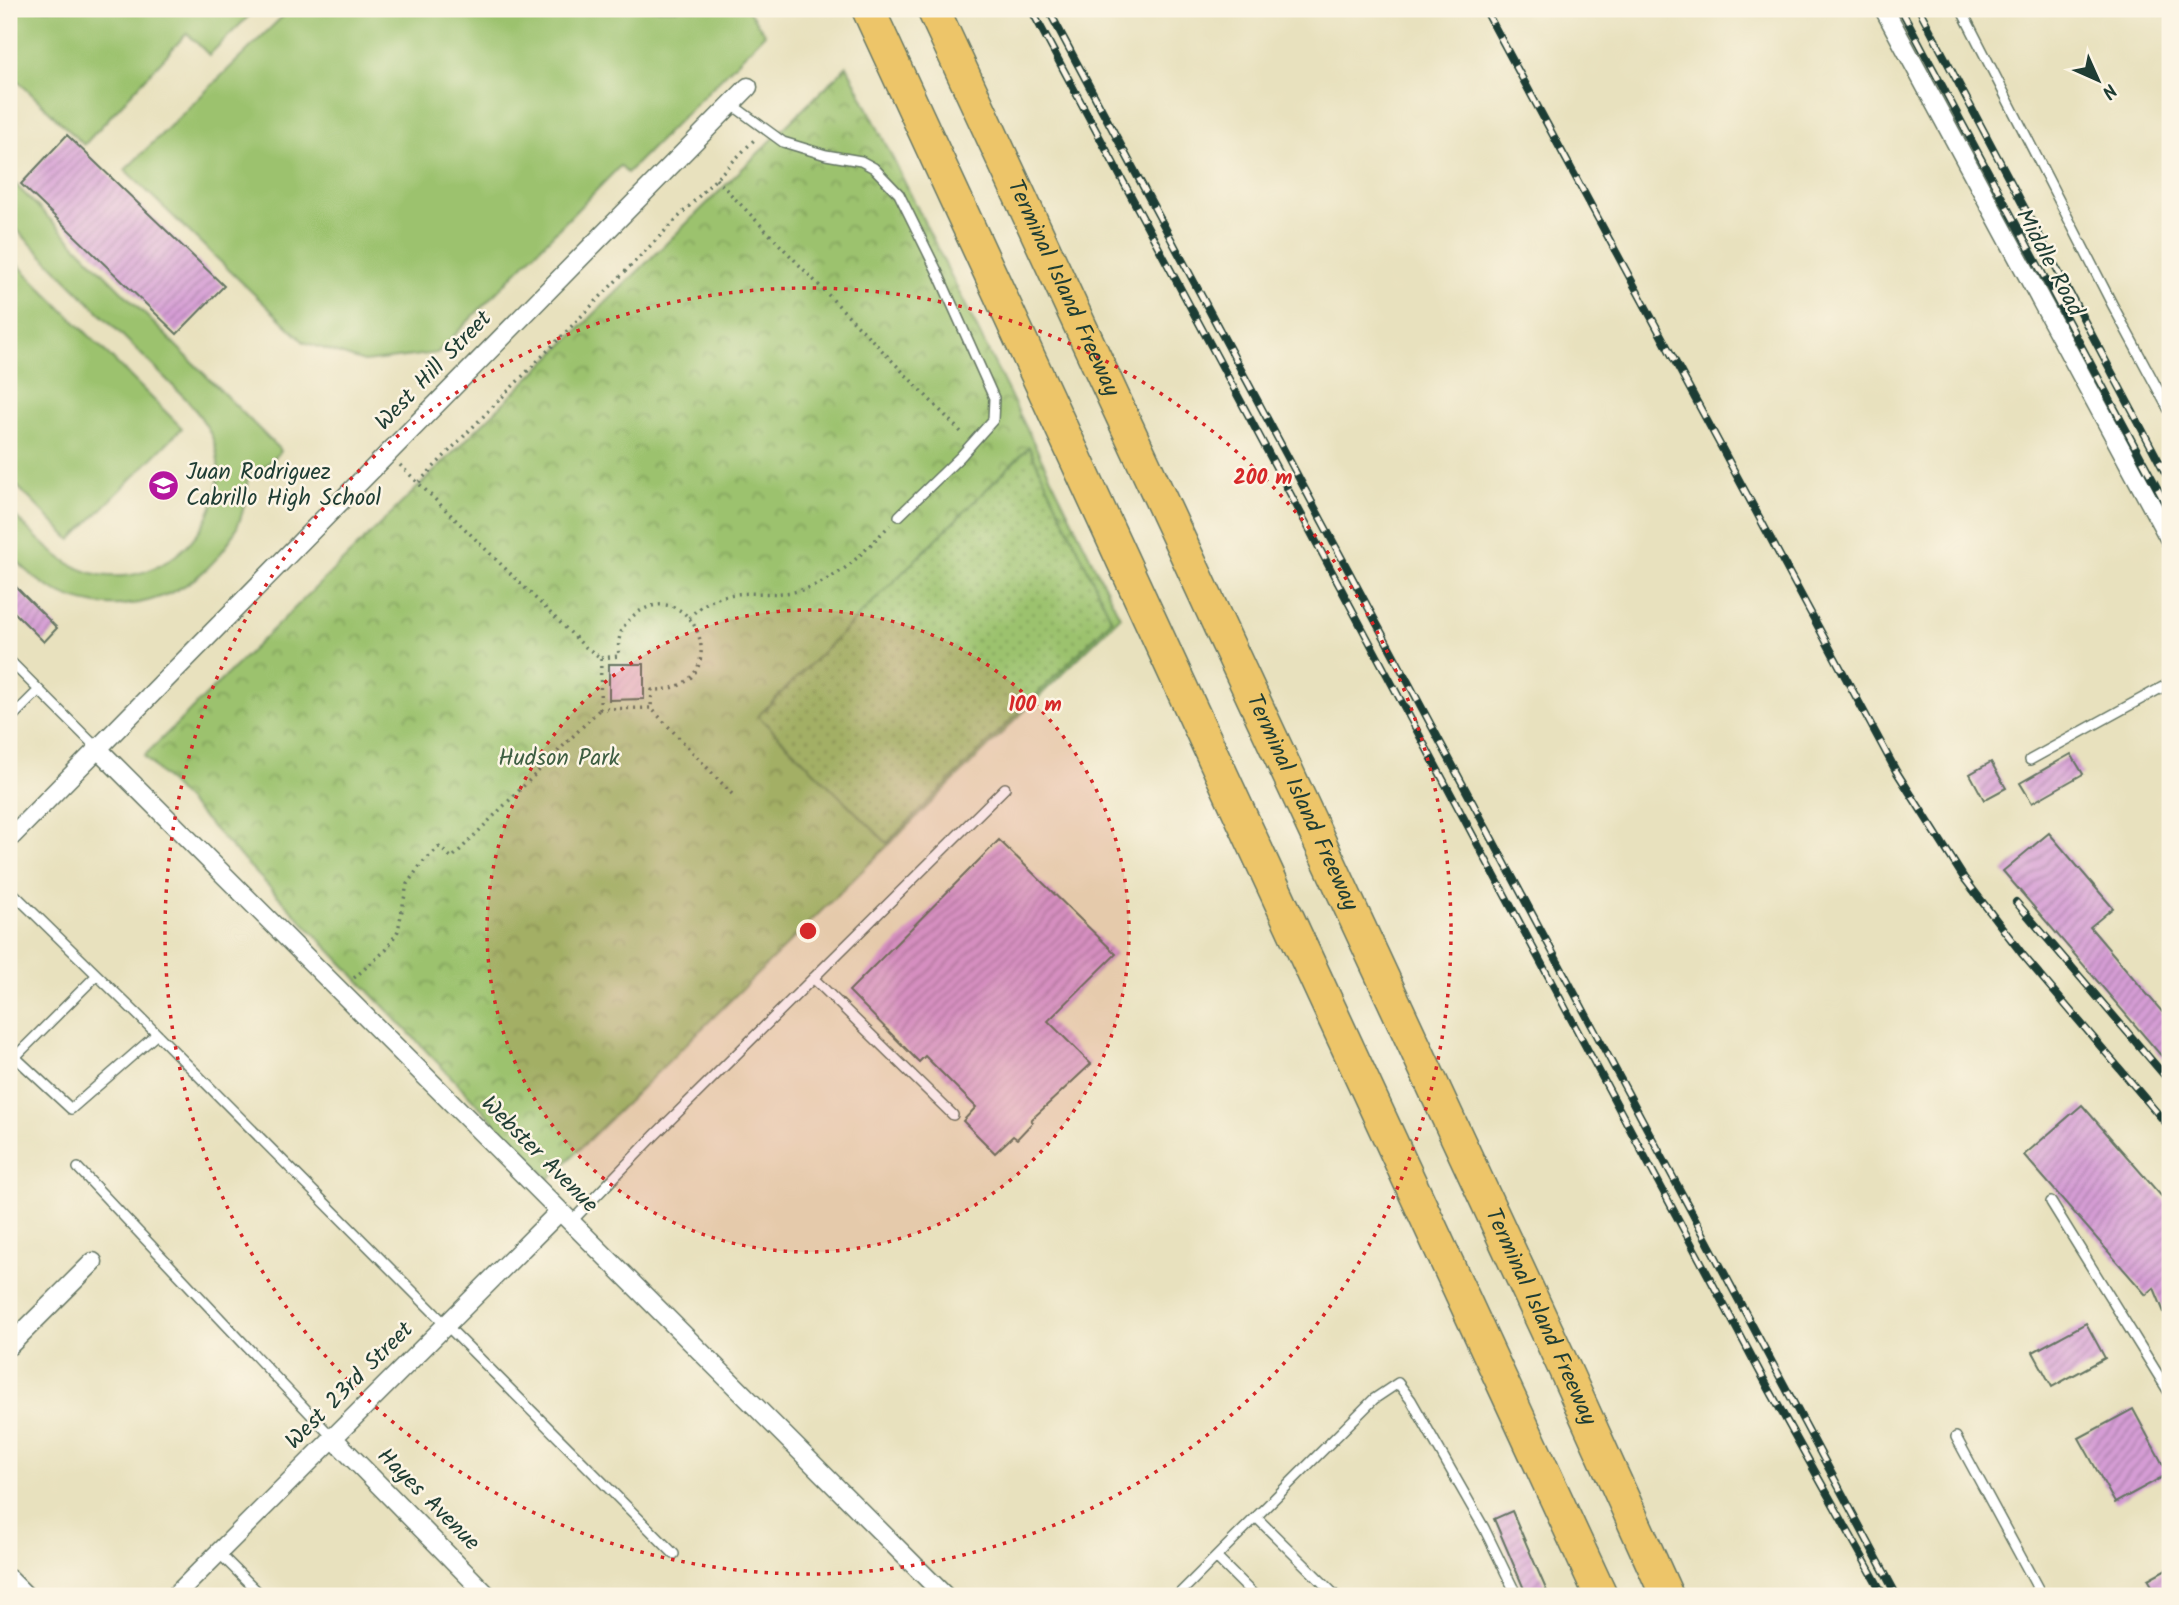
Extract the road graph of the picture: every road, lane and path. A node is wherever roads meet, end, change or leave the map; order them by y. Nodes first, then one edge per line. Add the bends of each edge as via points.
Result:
1 (868, 9) edge
2 (933, 9) edge
3 (1884, 9) edge
4 (1961, 9) edge
5 (748, 87) dead end
6 (731, 104) junction
7 (765, 129) junction
8 (716, 179) junction
9 (2170, 412) edge
10 (972, 443) junction
11 (388, 453) junction
12 (418, 483) junction
13 (899, 516) joint
14 (2170, 540) edge
15 (689, 618) junction
16 (601, 657) junction
17 (9, 660) edge
18 (2170, 682) edge
19 (39, 690) junction
20 (651, 708) junction
21 (600, 709) junction
22 (9, 720) edge
23 (98, 749) junction
24 (2030, 760) dead end
25 (1005, 788) dead end
26 (732, 794) dead end
27 (9, 839) edge
28 (9, 889) edge
29 (97, 975) junction
30 (813, 978) junction
31 (340, 991) junction
32 (157, 1034) junction
33 (953, 1115) dead end
34 (78, 1168) dead end
35 (2050, 1202) dead end
36 (565, 1217) junction
37 (93, 1262) dead end
38 (446, 1325) junction
39 (9, 1346) edge
40 (2170, 1394) edge
41 (1955, 1437) dead end
42 (333, 1438) junction
43 (1256, 1517) junction
44 (219, 1553) junction
45 (674, 1554) dead end
46 (1216, 1557) junction
47 (9, 1579) edge
48 (26, 1596) edge
49 (175, 1596) edge
50 (262, 1596) edge
51 (488, 1596) edge
52 (945, 1596) edge
53 (1177, 1596) edge
54 (1255, 1596) edge
55 (1336, 1596) edge
56 (1517, 1596) edge
57 (1601, 1596) edge
58 (1667, 1596) edge
59 (2042, 1596) edge

1 - 57 highway
2 - 58 highway, Terminal Island Freeway
3 - 14 street, Middle Road
4 - 9 lane
5 - 6 street, West Hill Street
6 - 7 lane
6 - 11 street, West Hill Street
7 - 8 path
7 - 10 lane via 783,142 861,161 899,194 994,398 993,420
8 - 10 path
8 - 12 path
10 - 13 lane
11 - 12 path
11 - 23 street, West Hill Street
12 - 16 path via 584,646
13 - 15 path via 833,578 802,590 730,595 712,601
15 - 16 path via 671,607 642,610 622,628 619,656
15 - 20 path via 701,637 699,665 680,686 652,690
16 - 21 path
17 - 19 lane
18 - 24 lane
19 - 22 lane
19 - 23 lane
20 - 21 path
20 - 26 path
21 - 31 path via 452,858 439,847 422,863 407,884 398,931 386,950
23 - 27 street, West Hill Street
23 - 31 street, Webster Avenue
25 - 30 lane
28 - 29 lane
29 - 32 lane
29 - 32 lane via 15,1058 71,1109
30 - 33 lane
30 - 36 lane
31 - 36 street, Webster Avenue
32 - 38 lane
34 - 42 lane
35 - 40 lane
36 - 38 street, West 23rd Street
36 - 52 street, Webster Avenue
37 - 39 street
38 - 42 street, West 23rd Street
38 - 45 lane
41 - 59 lane
42 - 44 street, West 23rd Street
42 - 51 street, Hayes Avenue
43 - 46 lane
43 - 55 lane
43 - 56 lane via 1374,1399 1398,1383 1484,1528
44 - 49 street, West 23rd Street
44 - 50 lane
46 - 53 lane
46 - 54 lane
47 - 48 street

